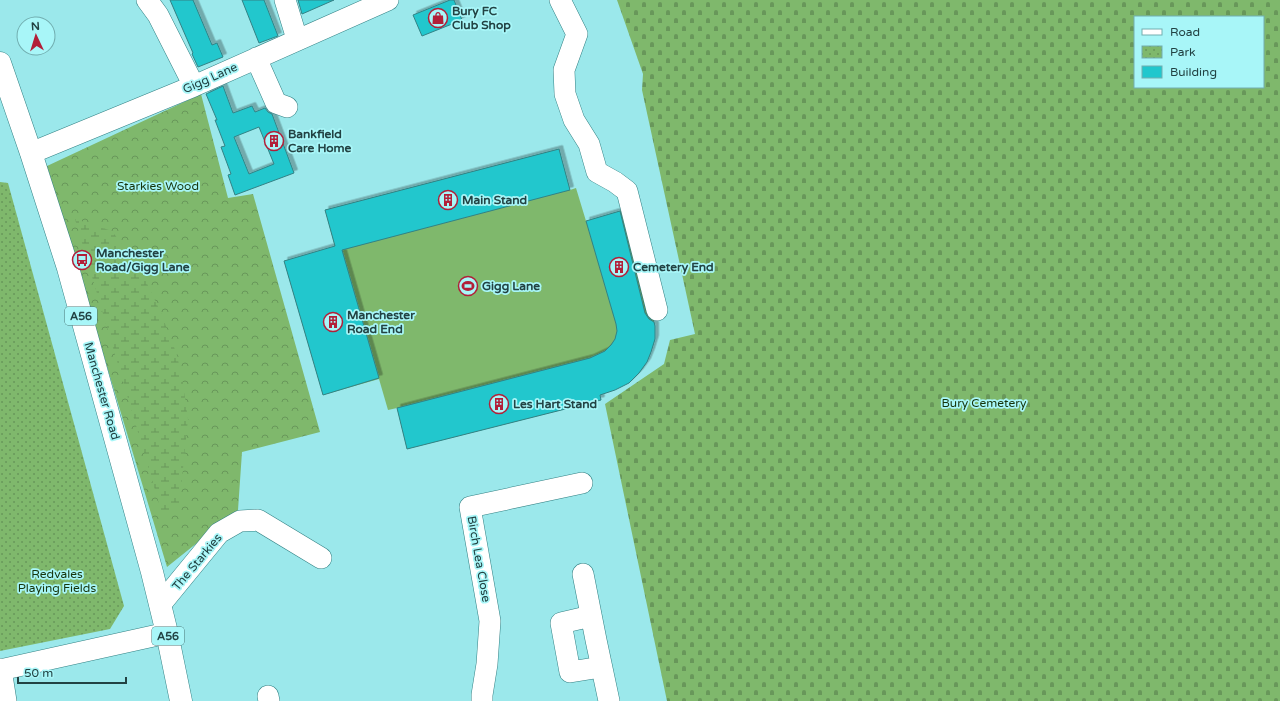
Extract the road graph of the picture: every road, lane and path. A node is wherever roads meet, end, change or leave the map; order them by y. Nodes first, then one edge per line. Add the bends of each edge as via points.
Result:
1 (147, 0) edge
2 (285, 0) edge
3 (388, 0) edge
4 (560, 0) edge
5 (297, 39) junction
6 (256, 58) junction
7 (0, 63) edge
8 (194, 86) junction
9 (292, 110) dead end
10 (31, 153) junction
11 (657, 310) dead end
12 (582, 483) dead end
13 (321, 558) dead end
14 (583, 574) dead end
15 (160, 605) junction
16 (591, 616) junction
17 (167, 632) junction
18 (601, 667) junction
19 (0, 669) edge
20 (6, 701) edge
21 (181, 701) edge
22 (482, 701) edge
23 (609, 701) edge

1 - 8 street via 158,15
2 - 5 street
3 - 5 street, Gigg Lane
4 - 11 street via 577,34 564,70 565,94 574,120 589,144 597,172 627,191
5 - 6 street, Gigg Lane
6 - 8 street, Gigg Lane
6 - 9 street via 276,103
7 - 10 highway, Manchester Road / A56
8 - 10 street, Gigg Lane
10 - 15 highway, Manchester Road / A56 via 68,268
12 - 22 street, Birch Lea Close via 470,507 490,621
13 - 15 street, The Starkies via 258,520 240,521 219,533
14 - 16 street
15 - 17 highway, Manchester Road / A56
16 - 18 street
16 - 18 street via 561,623 570,672
17 - 19 street
17 - 21 highway, Manchester Road / A56
18 - 23 street
19 - 20 street

